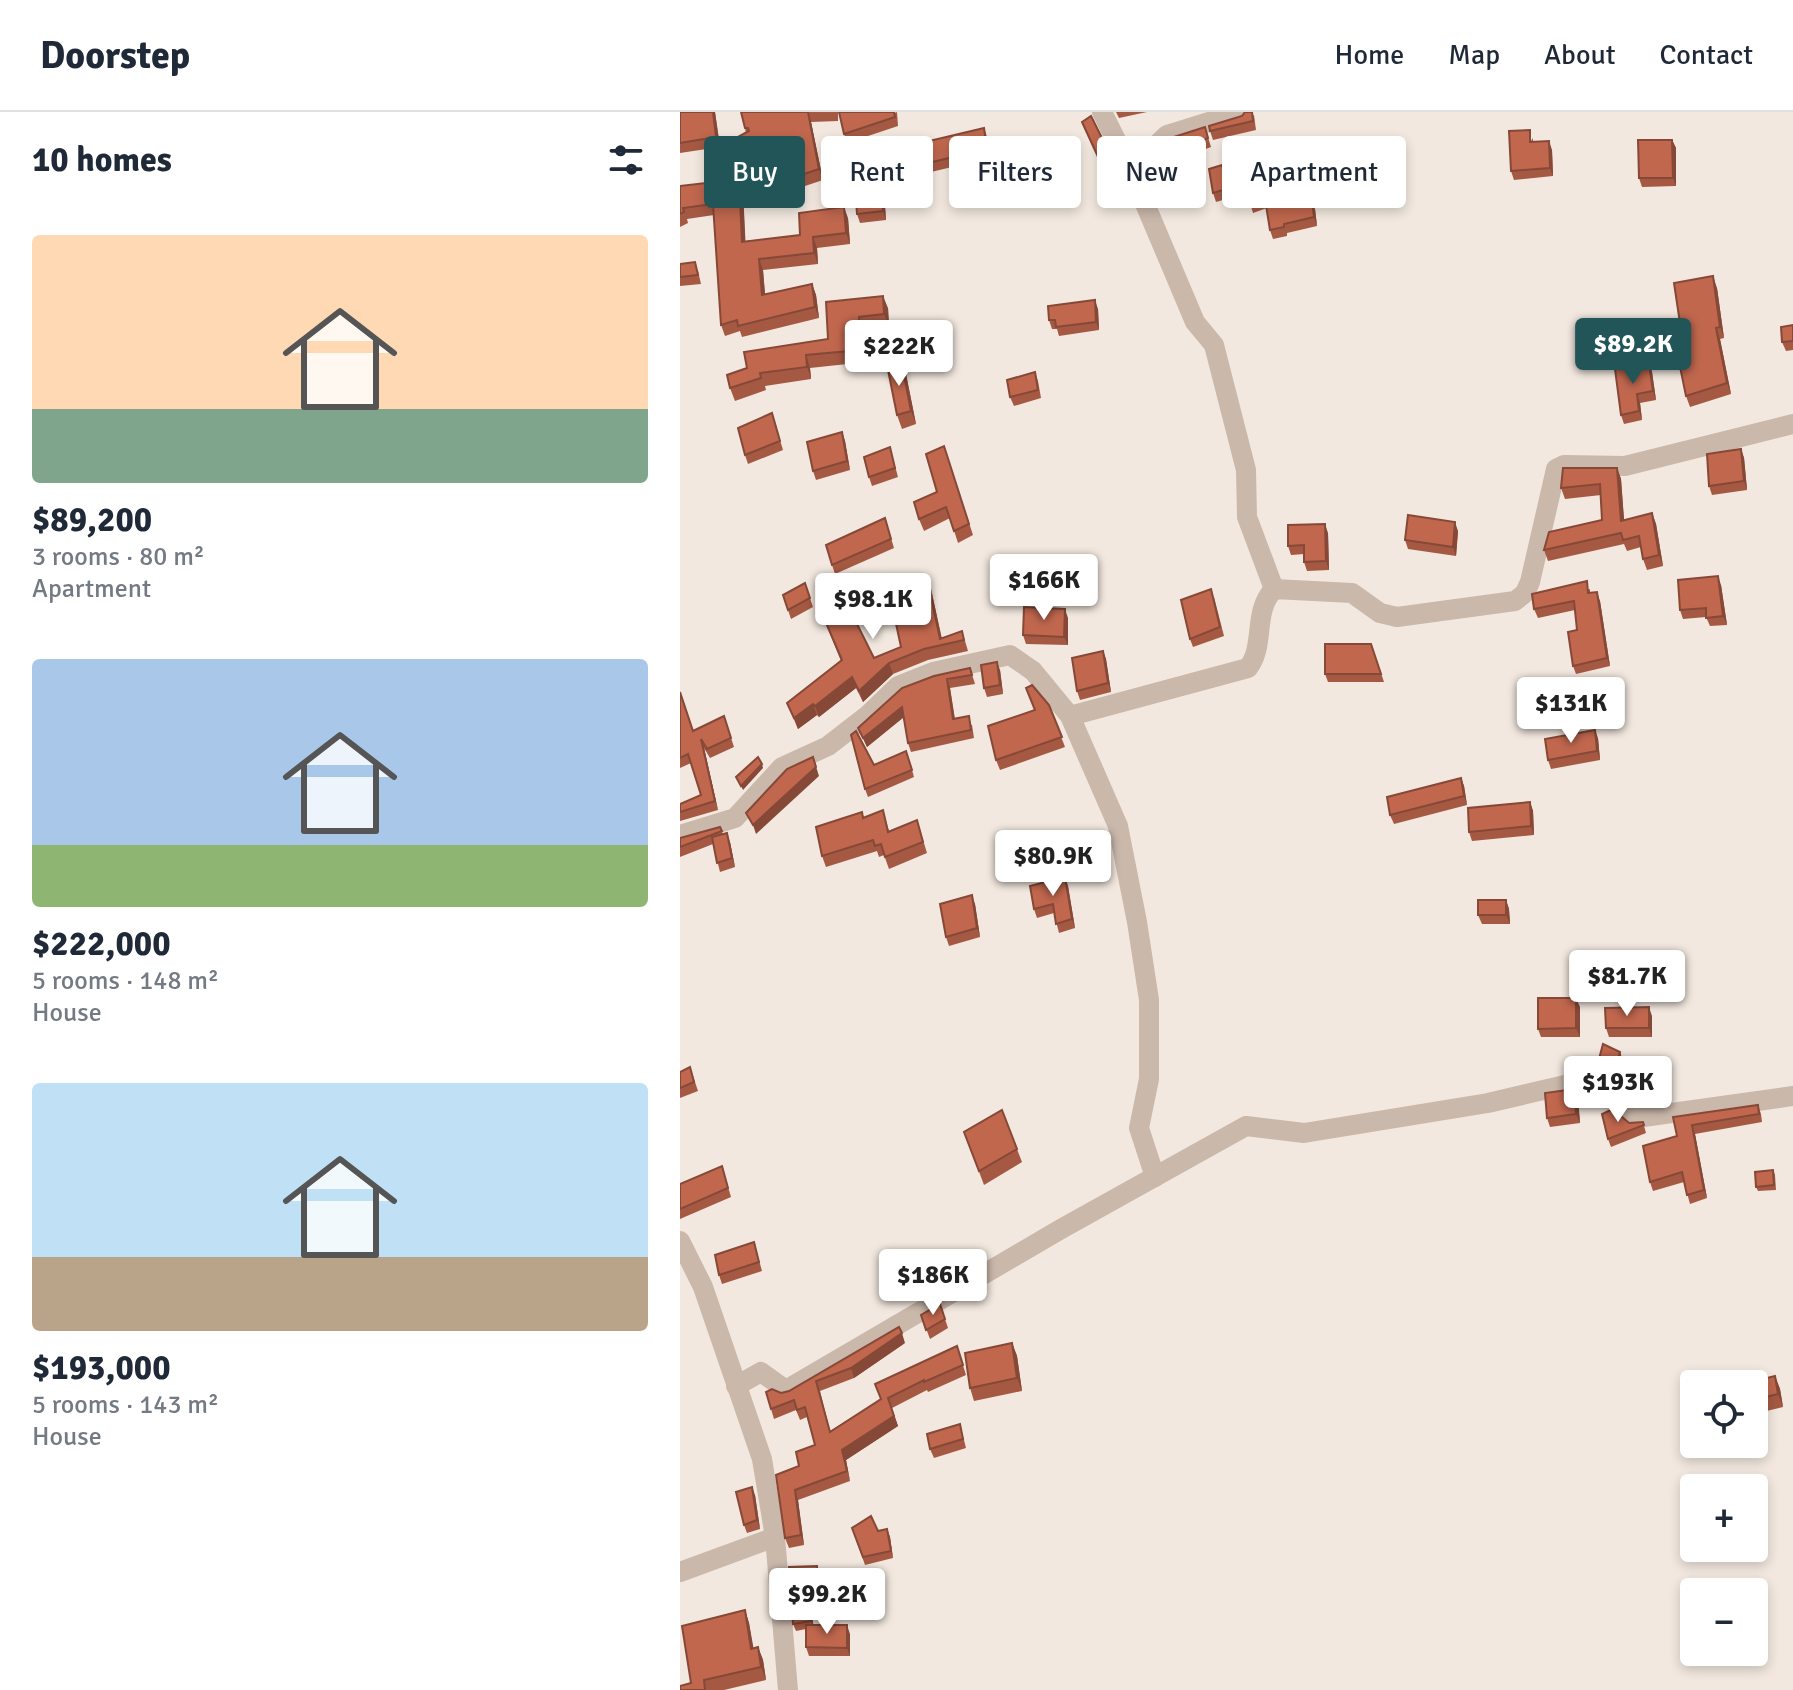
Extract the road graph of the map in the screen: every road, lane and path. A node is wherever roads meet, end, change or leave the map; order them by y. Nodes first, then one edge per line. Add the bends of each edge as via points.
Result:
1 (1102, 112) edge
2 (1241, 112) edge
3 (1114, 136) edge
4 (1166, 136) edge
5 (1147, 208) edge
6 (1793, 424) edge
7 (1274, 589) junction
8 (1070, 716) junction
9 (680, 835) edge
10 (1793, 1096) edge
11 (1155, 1177) junction
12 (680, 1241) edge
13 (736, 1386) junction
14 (775, 1537) junction
15 (680, 1572) edge
16 (788, 1690) edge

1 - 3 street
2 - 4 street
5 - 7 street via 1195,322 1214,345 1246,470 1247,517
6 - 7 street via 1625,466 1556,469 1530,582 1515,601 1397,617 1380,613 1352,593
7 - 8 street via 1263,600 1255,659 1248,668
8 - 9 street via 1033,671 1010,655 933,672 898,686 828,746 782,767 735,818
8 - 11 street via 1118,826 1137,922 1149,1000 1149,1079 1139,1128
10 - 11 street via 1636,1118 1595,1078 1488,1103 1304,1133 1246,1126
11 - 13 street via 786,1390 761,1372
12 - 13 street via 703,1287
13 - 14 street via 762,1459
14 - 15 street
14 - 16 street

